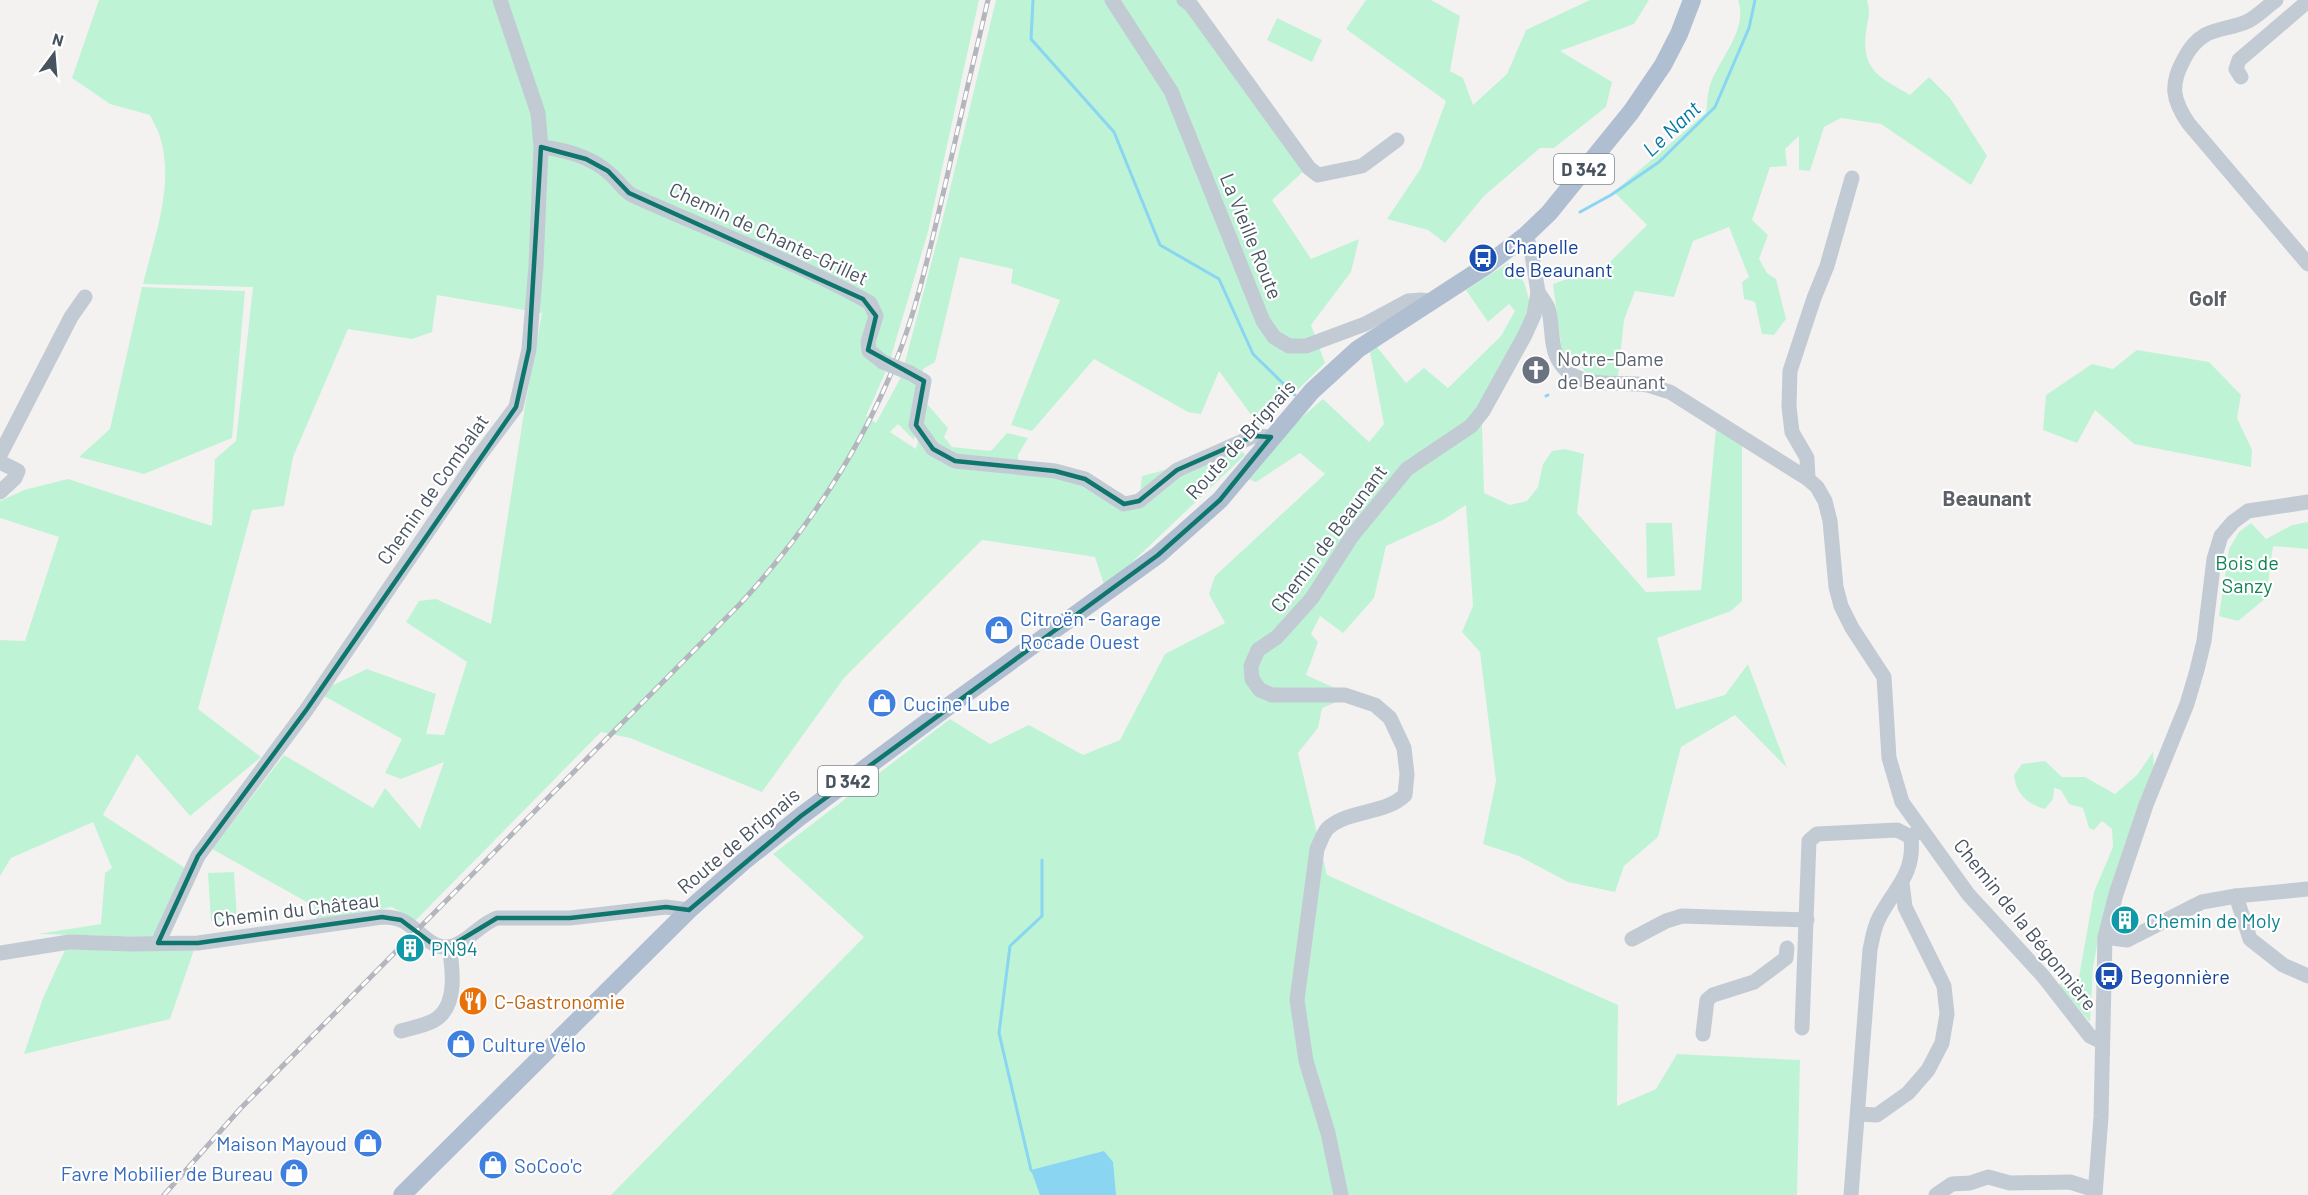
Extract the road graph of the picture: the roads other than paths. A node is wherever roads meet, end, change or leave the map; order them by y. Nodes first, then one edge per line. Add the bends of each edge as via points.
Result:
1 (500, 0) edge
2 (1112, 0) edge
3 (1184, 0) edge
4 (1692, 0) edge
5 (2276, 0) edge
6 (2308, 1) edge
7 (2241, 77) dead end
8 (1397, 140) dead end
9 (541, 147) junction
10 (1852, 178) dead end
11 (1526, 235) junction
12 (2308, 264) edge
13 (1538, 292) junction
14 (85, 297) dead end
15 (1432, 301) junction
16 (1271, 437) junction
17 (0, 455) edge
18 (0, 462) edge
19 (1808, 479) junction
20 (0, 492) edge
21 (2308, 502) edge
22 (1917, 833) junction
23 (1902, 882) junction
24 (2308, 889) edge
25 (2236, 896) junction
26 (689, 910) junction
27 (1789, 920) junction
28 (1807, 920) junction
29 (2105, 937) junction
30 (1632, 939) dead end
31 (158, 943) junction
32 (449, 946) junction
33 (1787, 948) junction
34 (1806, 948) junction
35 (0, 953) edge
36 (2308, 976) edge
37 (1802, 1028) dead end
38 (401, 1031) dead end
39 (1703, 1034) dead end
40 (2102, 1041) junction
41 (1858, 1114) junction
42 (2095, 1193) edge
43 (402, 1195) edge
44 (1341, 1195) edge
45 (1851, 1195) edge
46 (1936, 1195) edge

1 - 9 street, Chemin de Combalat via 538,113
2 - 15 street, La Vieille Route via 1171,91 1263,321 1274,337 1289,346 1306,346 1365,324 1408,301
3 - 8 street via 1318,175 1362,166
4 - 11 main road, D 342 via 1664,65 1631,112 1549,213
5 - 12 street via 2247,22 2206,34 2191,46 2174,85 2180,111 2189,124
6 - 7 street via 2239,60 2236,69
9 - 16 street, Chemin de Chante-Grillet, bridge via 592,162 608,171 629,193 870,303 876,316 869,351 924,381 916,425 933,449 955,461 1055,471 1085,479 1124,504 1133,504 1177,470 1254,436
9 - 31 street, Chemin de Combalat via 529,349 516,406 307,709 198,856
10 - 19 street via 1827,266 1790,371 1792,432 1807,458
11 - 13 street, Chemin de Beaunant
11 - 15 main road, D 342
13 - 19 street, Chemin de la Bégonnière via 1548,309 1556,354 1567,373 1595,382 1670,392
13 - 44 street, Chemin de Beaunant via 1525,335 1483,411 1471,426 1407,470 1352,536 1312,598 1277,637 1258,650 1251,666 1252,679 1260,690 1272,695 1345,694 1375,705 1389,718 1404,748 1405,795 1396,804 1340,820 1326,830 1317,849 1297,1000 1306,1061 1328,1132
14 - 17 street
15 - 16 main road, Route de Brignais / D 342 via 1358,349 1312,391
16 - 26 main road, Route de Brignais / D 342 via 1220,500 1158,555 801,816
18 - 20 street via 18,471
19 - 22 street, Chemin de la Bégonnière via 1825,501 1841,606 1884,676 1889,758 1902,802
21 - 29 street via 2248,511 2221,536 2214,559 2204,642 2187,704 2142,816
22 - 23 street via 1909,872
22 - 28 street via 1897,830 1817,834 1809,841
22 - 40 street, Chemin de la Bégonnière via 2043,976 2090,1036
23 - 41 street via 1878,920 1870,950
23 - 41 street via 1905,907 1944,986 1947,1014 1942,1043 1928,1070 1908,1093 1877,1114
24 - 25 street
25 - 29 street via 2202,902 2127,940
25 - 36 street via 2250,939 2283,965
26 - 32 street via 666,907 570,918 496,918
26 - 43 main road, Route de Brignais / D 342
27 - 28 street
27 - 30 street via 1682,916
27 - 33 street
28 - 34 street
29 - 40 street
31 - 32 street, Chemin du Château via 198,943 382,917 401,920 430,942
31 - 35 street, Chemin du Château via 69,942
32 - 38 street via 452,983 445,1011 435,1020
33 - 34 street
33 - 39 street via 1786,958 1754,982 1707,1000
34 - 37 street
40 - 42 street
41 - 45 street
42 - 46 street via 2070,1182 2010,1183 1988,1177 1952,1184

